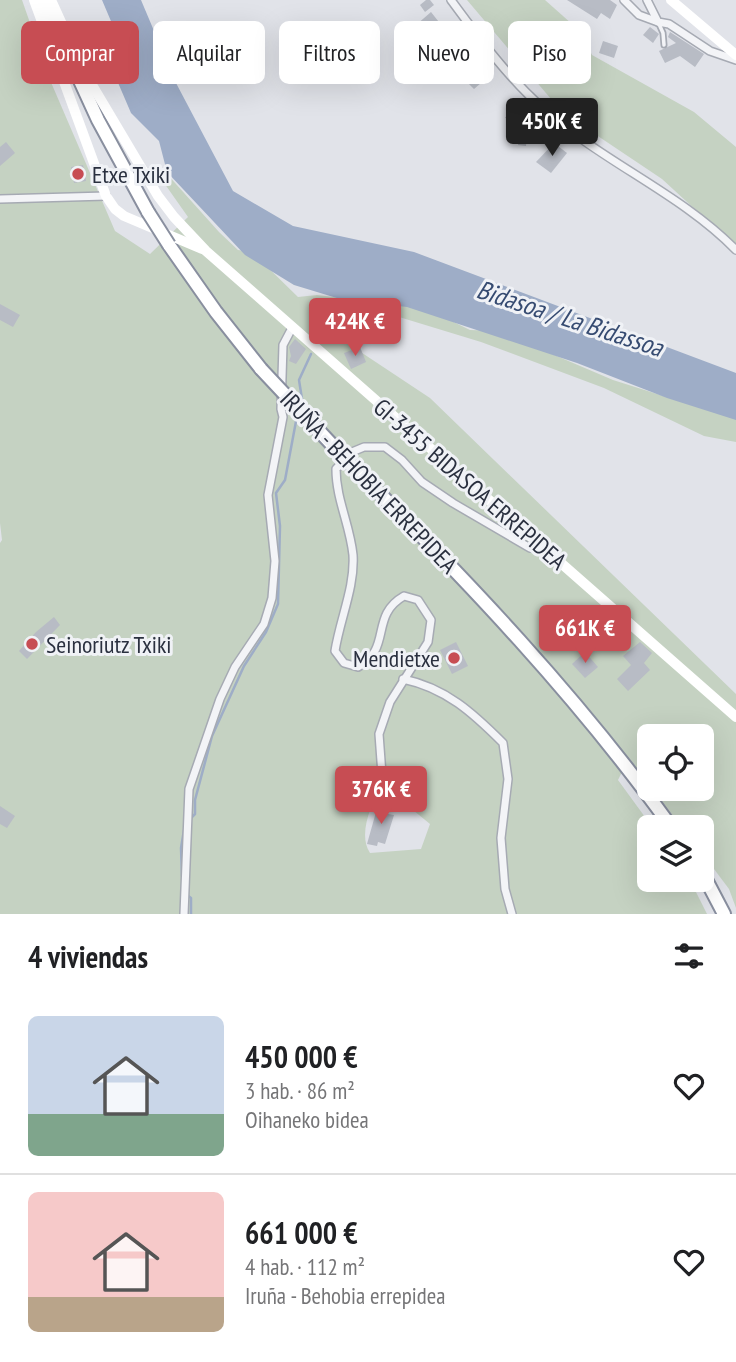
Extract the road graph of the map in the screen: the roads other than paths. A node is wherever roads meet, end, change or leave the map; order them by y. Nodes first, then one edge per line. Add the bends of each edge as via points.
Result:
1 (34, 0) edge
2 (43, 0) edge
3 (51, 0) edge
4 (451, 0) edge
5 (624, 0) edge
6 (647, 0) edge
7 (671, 0) edge
8 (658, 22) junction
9 (664, 45) dead end
10 (736, 55) edge
11 (736, 60) edge
12 (106, 196) junction
13 (0, 199) edge
14 (174, 217) junction
15 (162, 232) junction
16 (736, 250) edge
17 (206, 251) junction
18 (292, 328) junction
19 (538, 544) junction
20 (403, 679) junction
21 (736, 716) edge
22 (390, 800) dead end
23 (662, 815) edge
24 (712, 892) edge
25 (184, 914) edge
26 (512, 914) edge
27 (724, 914) edge

1 - 12 street
2 - 23 highway, IRUÑA - BEHOBIA ERREPIDEA, bridge via 98,120 148,212 216,312 261,369 450,565 562,691
3 - 14 street via 86,76
4 - 16 street via 545,111 703,220
5 - 8 street via 639,15
6 - 8 street
7 - 10 street
8 - 9 lane
8 - 11 street
12 - 13 street
12 - 15 street via 124,216
14 - 15 street via 173,225
14 - 17 street
15 - 17 street
17 - 18 street, GI-3455 BIDASOA ERREPIDEA
18 - 19 street, GI-3455 BIDASOA ERREPIDEA
18 - 25 street via 283,345 283,417 268,495 275,561 272,598 264,624 219,699 189,789
19 - 20 street via 530,548 453,503 385,447 352,452 335,469 353,554 352,583 335,651 344,663 358,667 369,661 391,603 404,596 418,600 431,620 428,642
19 - 21 street, GI-3455 BIDASOA ERREPIDEA
20 - 22 street via 379,734 383,788
20 - 26 street via 456,700 503,743 508,779 502,838 505,889
24 - 27 highway

